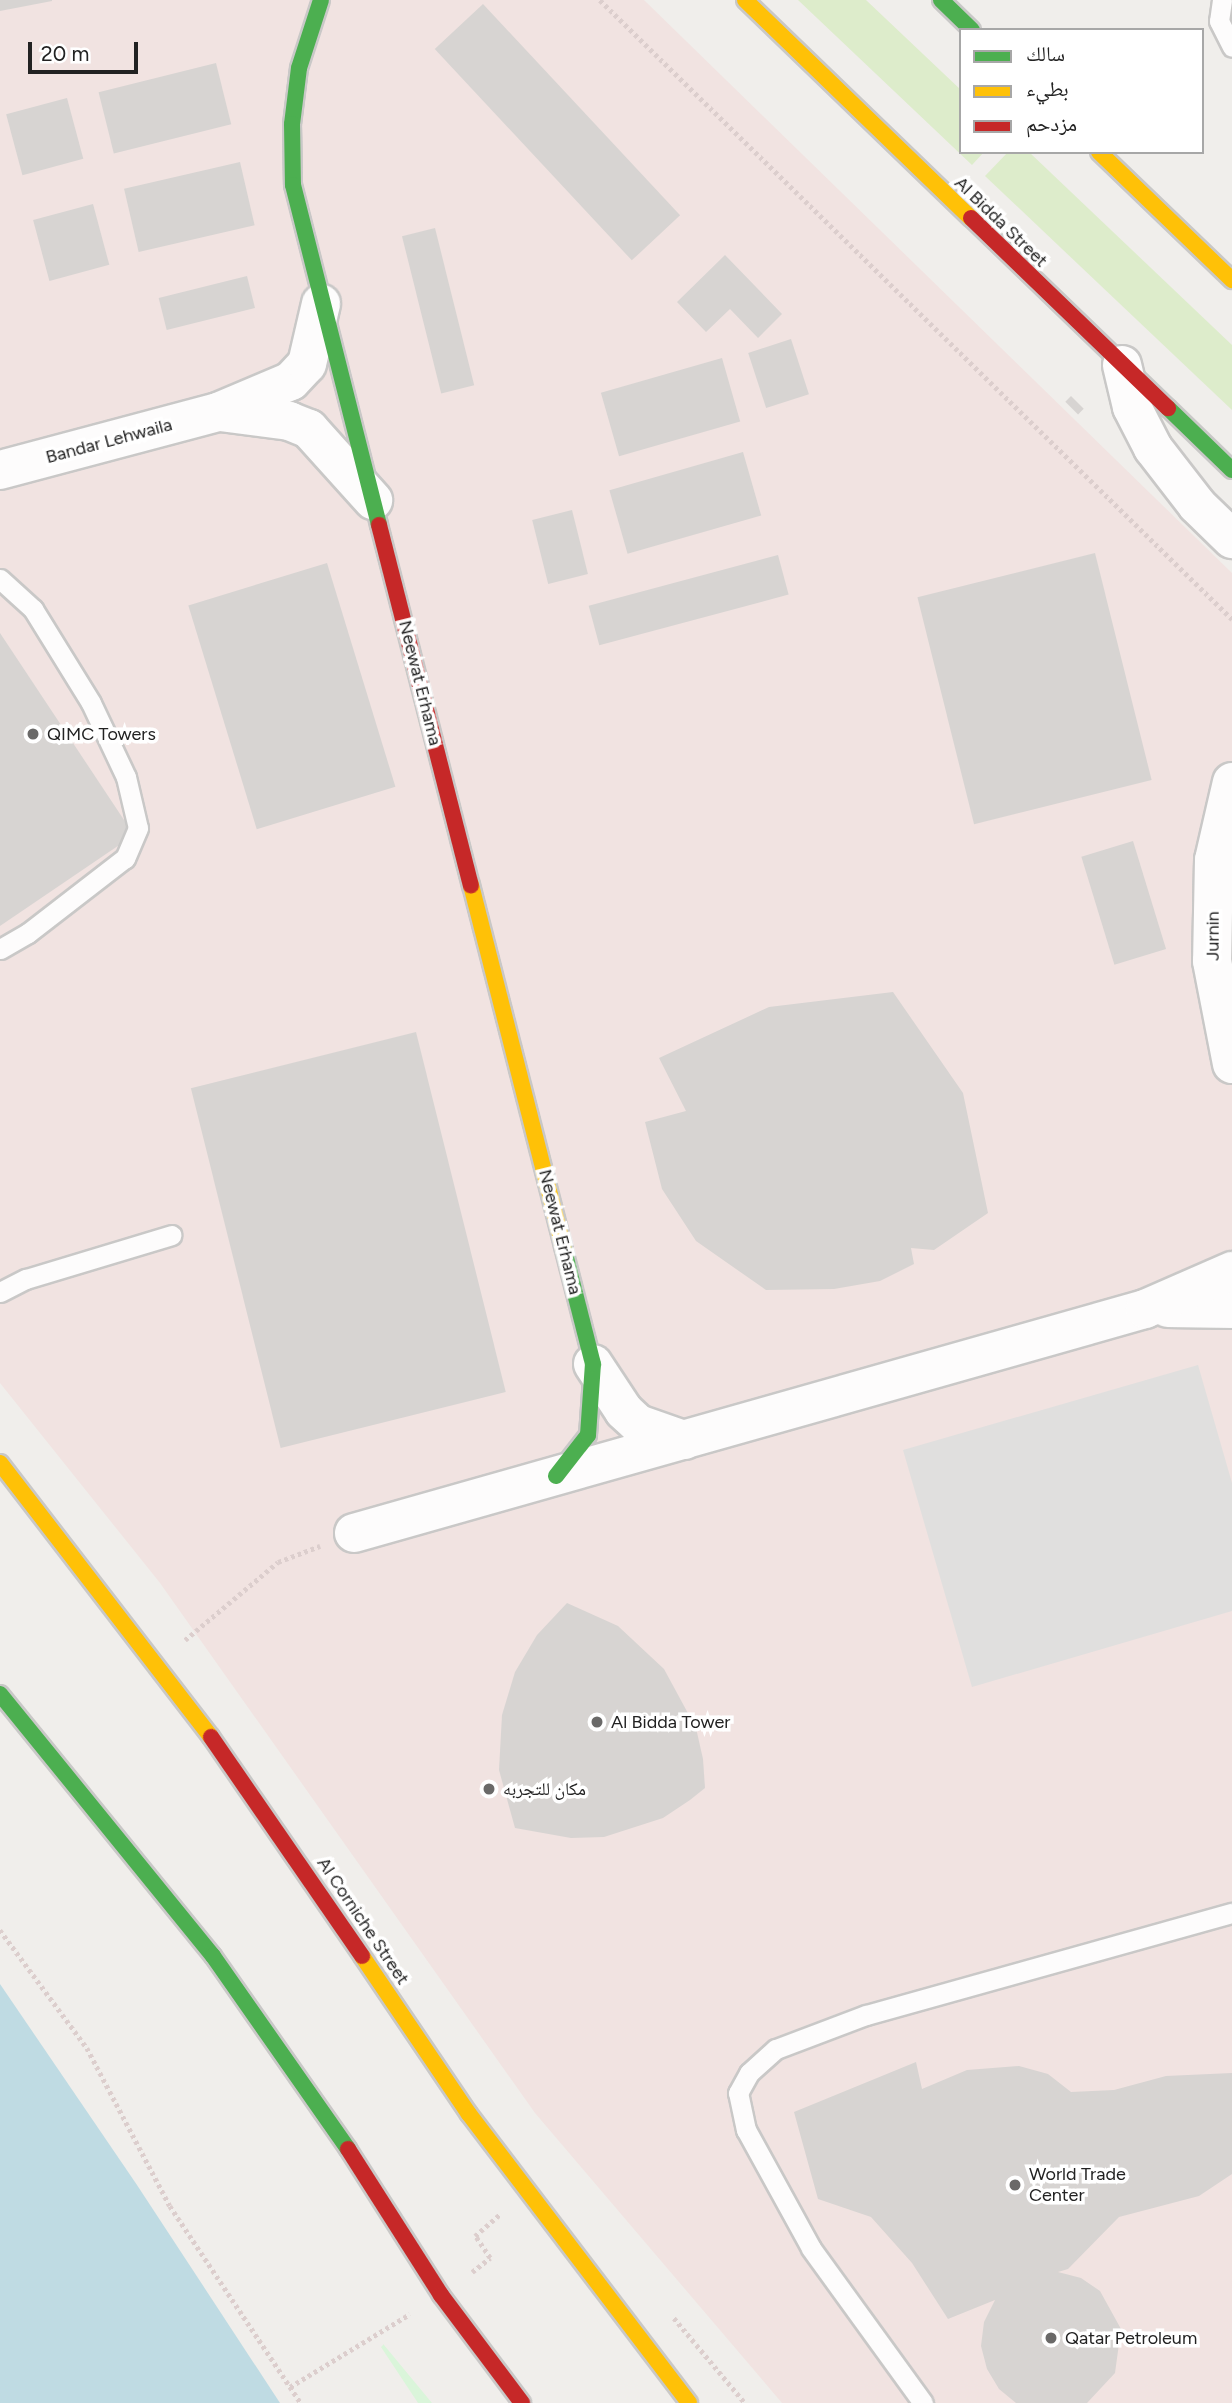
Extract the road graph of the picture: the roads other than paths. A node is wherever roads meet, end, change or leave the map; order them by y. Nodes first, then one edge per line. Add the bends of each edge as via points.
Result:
1 (321, 0) edge
2 (745, 0) edge
3 (941, 0) edge
4 (1222, 0) edge
5 (970, 28) edge
6 (1232, 47) edge
7 (1101, 154) edge
8 (1232, 280) edge
9 (321, 304) junction
10 (1122, 365) junction
11 (218, 412) junction
12 (0, 470) edge
13 (1232, 470) edge
14 (373, 500) junction
15 (1232, 539) edge
16 (0, 579) edge
17 (1230, 796) edge
18 (0, 949) edge
19 (1232, 1064) edge
20 (172, 1235) dead end
21 (1232, 1271) edge
22 (0, 1292) edge
23 (1146, 1309) junction
24 (1232, 1309) edge
25 (593, 1364) junction
26 (684, 1440) junction
27 (0, 1463) edge
28 (556, 1476) junction
29 (354, 1533) road end
30 (0, 1694) edge
31 (1232, 1913) edge
32 (522, 2403) edge
33 (689, 2403) edge
34 (923, 2403) edge

1 - 9 main road, Neewat Erhama via 299,68 292,124 293,185
2 - 10 main road, Al Bidda Street
3 - 5 main road
4 - 6 lane via 1219,21
7 - 8 main road
9 - 11 street, Bandar Lehwaila via 312,349 301,373
9 - 14 main road, Neewat Erhama
10 - 13 main road, Al Bidda Street
10 - 15 street via 1132,407 1153,448 1197,505
11 - 12 street, Bandar Lehwaila
11 - 14 street, Bandar Lehwaila via 289,421 309,429
14 - 25 main road, Neewat Erhama
16 - 18 lane via 33,609 91,702 127,777 138,828 125,858 28,933
17 - 19 street, Jurnin via 1214,860 1212,961
20 - 22 lane via 26,1279
21 - 23 street
23 - 24 street
23 - 26 street
25 - 26 street, Neewat Erhama via 638,1424
25 - 28 main road, Neewat Erhama via 589,1436
26 - 28 street
27 - 33 main road, Al Corniche Street via 158,1663 280,1831 526,2192
28 - 29 street
30 - 32 main road via 214,1956 307,2084 441,2295
31 - 34 lane via 866,2015 776,2049 749,2073 738,2094 746,2130 811,2248

